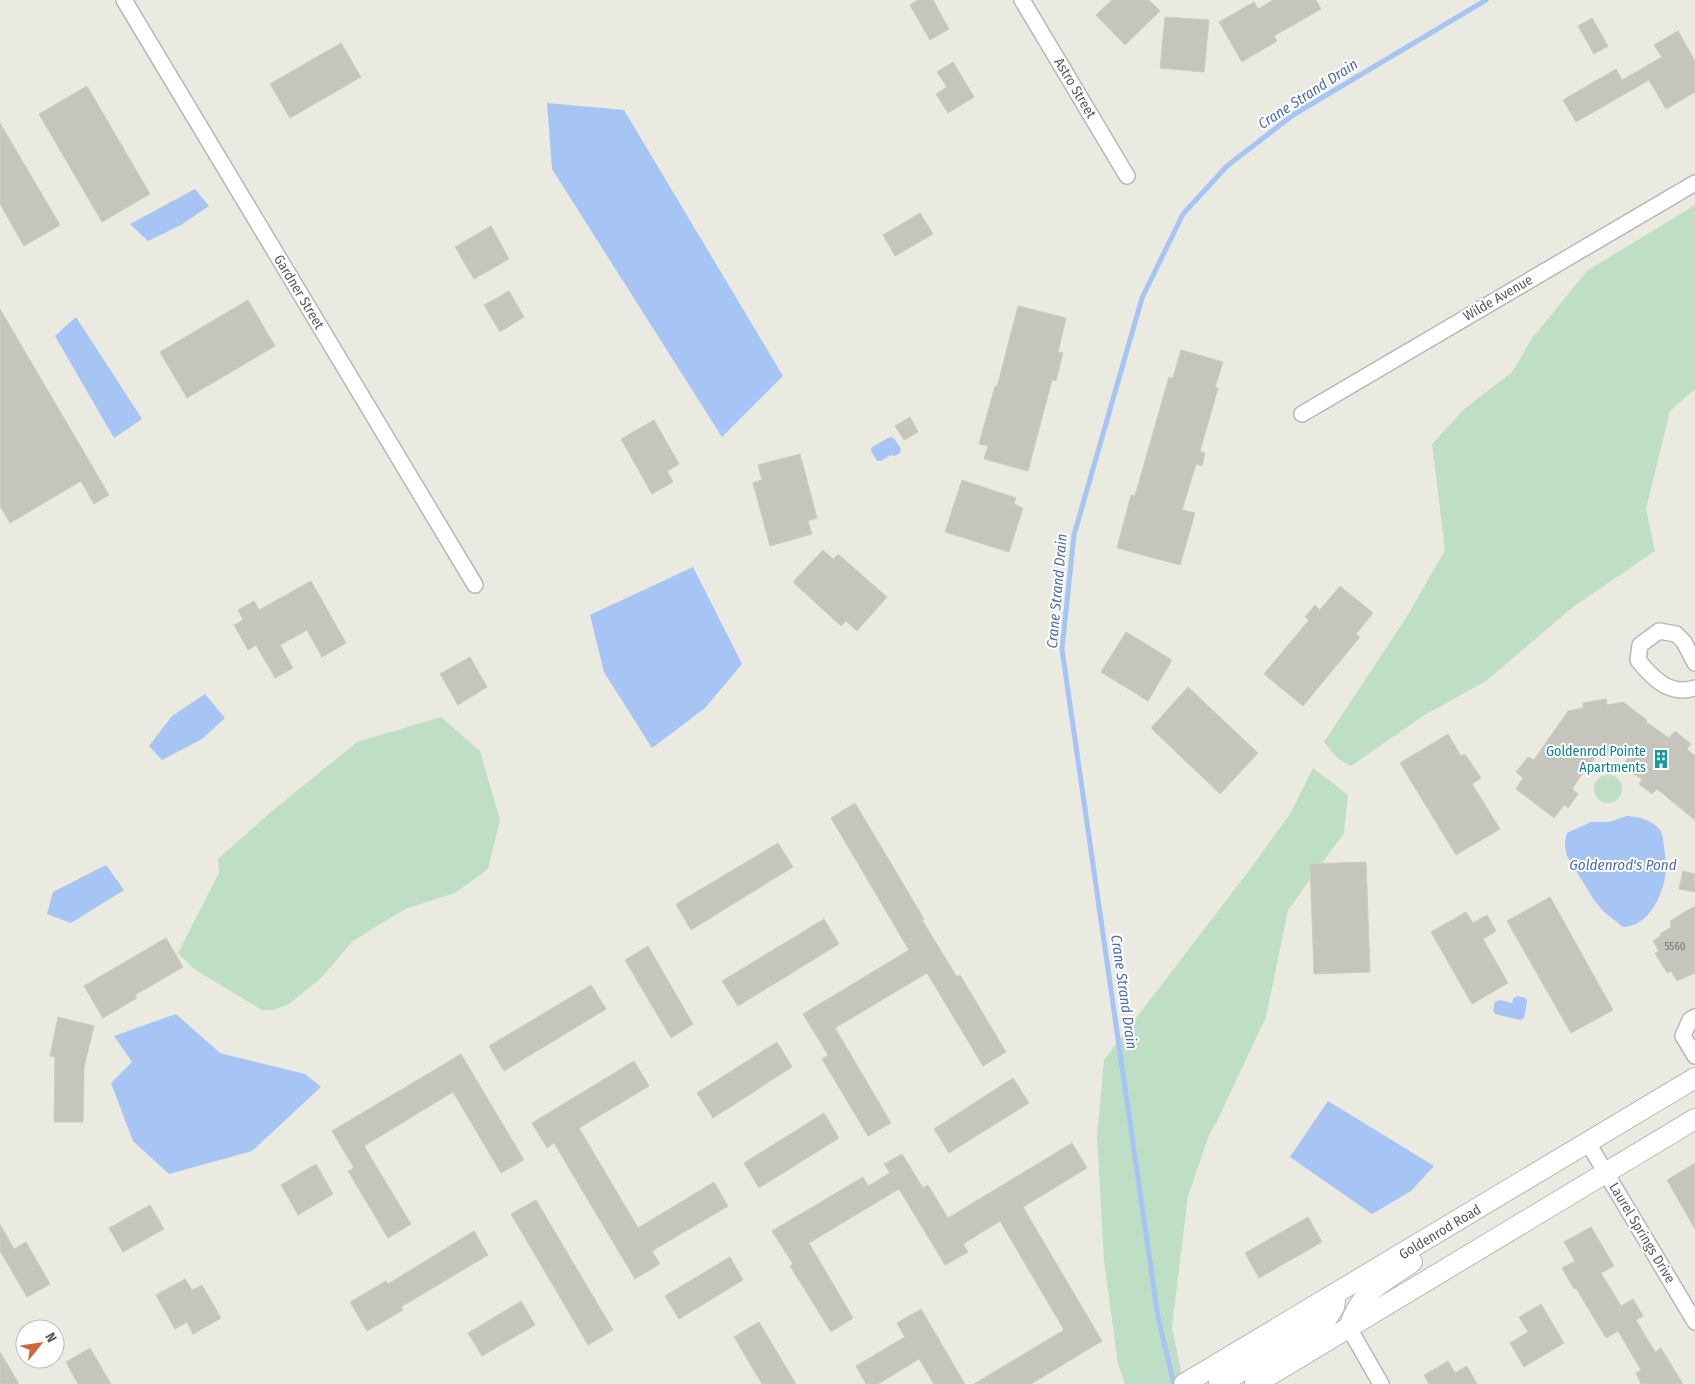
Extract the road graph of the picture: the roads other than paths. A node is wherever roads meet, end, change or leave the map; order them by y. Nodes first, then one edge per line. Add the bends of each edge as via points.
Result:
1 (124, 0) edge
2 (1022, 0) edge
3 (1127, 176) dead end
4 (1695, 183) edge
5 (1302, 414) dead end
6 (474, 585) dead end
7 (1695, 663) edge
8 (1695, 688) edge
9 (1695, 1017) edge
10 (1695, 1056) edge
11 (1695, 1078) edge
12 (1695, 1119) edge
13 (1588, 1143) junction
14 (1606, 1172) junction
15 (1536, 1174) junction
16 (1695, 1322) edge
17 (1349, 1328) junction
18 (1222, 1375) edge
19 (1184, 1384) edge
20 (1255, 1384) edge
21 (1381, 1384) edge

1 - 6 street, Gardner Street
2 - 3 street, Astro Street
4 - 5 street, Wilde Avenue
7 - 8 street via 1676,634 1659,631 1640,645 1638,660 1652,677 1667,687 1682,691
9 - 10 street via 1690,1020 1683,1036
11 - 13 main road, Goldenrod Road
12 - 14 main road
13 - 14 street, Laurel Springs Drive
13 - 15 main road, Goldenrod Road
14 - 16 street, Laurel Springs Drive
14 - 17 main road
15 - 17 main road via 1365,1295 1353,1313
15 - 18 main road, Goldenrod Road via 1336,1294
17 - 20 main road
17 - 21 street
18 - 19 main road, Goldenrod Road

